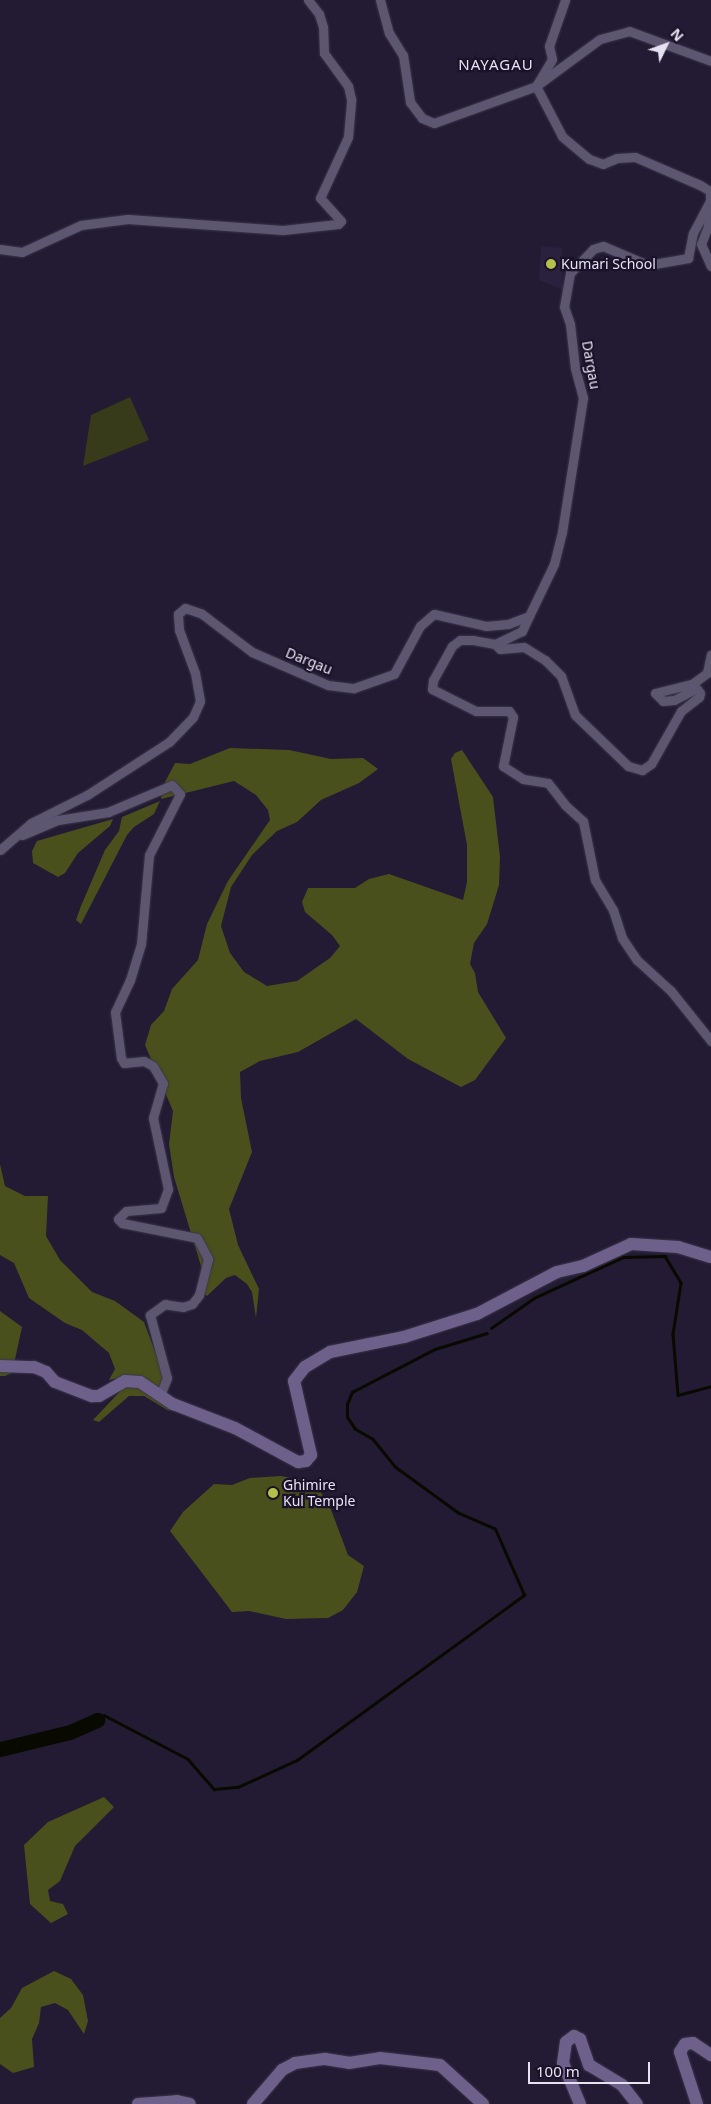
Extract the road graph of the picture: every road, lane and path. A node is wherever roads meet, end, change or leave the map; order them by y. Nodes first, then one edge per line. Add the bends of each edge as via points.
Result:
1 (308, 0) edge
2 (380, 0) edge
3 (565, 0) edge
4 (711, 60) edge
5 (536, 86) junction
6 (710, 201) edge
7 (0, 249) edge
8 (711, 266) edge
9 (529, 616) junction
10 (496, 644) junction
11 (711, 654) edge
12 (13, 839) junction
13 (0, 850) edge
14 (711, 1041) edge
15 (711, 1256) edge
16 (0, 1366) edge
17 (160, 1395) junction
18 (711, 2055) edge
19 (138, 2104) edge
20 (190, 2104) edge
21 (253, 2104) edge
22 (483, 2104) edge
23 (580, 2104) edge
24 (637, 2104) edge
25 (697, 2104) edge

1 - 7 street via 319,14 323,27 324,53 348,86 350,99 352,117 348,137 320,198 341,221 338,224 282,230 128,219 81,225 22,252
2 - 5 street via 389,34 403,55 410,102 422,118 434,123
3 - 5 street via 549,46 552,59
4 - 5 street via 629,31 600,39
5 - 6 street via 562,136 588,159 604,164 617,158 635,157 700,185 710,191
6 - 8 street via 708,226 701,244
6 - 9 street, Dargau via 693,233 688,258 648,265 603,246 593,249 570,273 564,308 570,324 575,368 583,398 558,548
9 - 10 street via 522,631
9 - 12 street, Dargau via 508,624 486,626 434,614 420,626 394,674 354,688 328,685 252,652 202,614 185,608 178,614 179,630 195,673 200,700 193,717 169,742 87,795 31,823
10 - 11 street via 500,649 524,647 545,660 561,676 575,715 628,766 642,770 651,764 680,711 700,693 697,689 674,700 663,701 655,693 692,684 707,673
10 - 14 street via 460,640 452,646 432,680 432,688 476,711 509,711 513,717 503,766 523,779 548,783 583,821 594,880 613,910 622,938 637,960 671,991
12 - 13 street, Dargau
12 - 17 street via 58,820 108,812 172,785 180,794 149,855 141,944 130,980 115,1012 117,1046 124,1062 144,1061 153,1066 163,1083 153,1118 168,1189 161,1208 126,1211 118,1219 122,1223 197,1238 208,1260 198,1296 192,1304 183,1308 165,1304 150,1315 167,1378
15 - 17 street via 678,1246 631,1244 583,1266 557,1272 477,1314 404,1337 330,1352 305,1367 294,1381 311,1455 306,1461 298,1462 279,1455 235,1428 173,1404
16 - 17 street via 34,1367 46,1372 55,1382 92,1396 99,1396 117,1384 133,1380 148,1385
18 - 25 street via 693,2043 685,2044 680,2052
19 - 20 street via 177,2101
21 - 22 street via 282,2070 295,2064 325,2059 349,2063 380,2058 440,2065
23 - 24 street via 563,2063 566,2042 574,2036 580,2039 589,2065 622,2086

